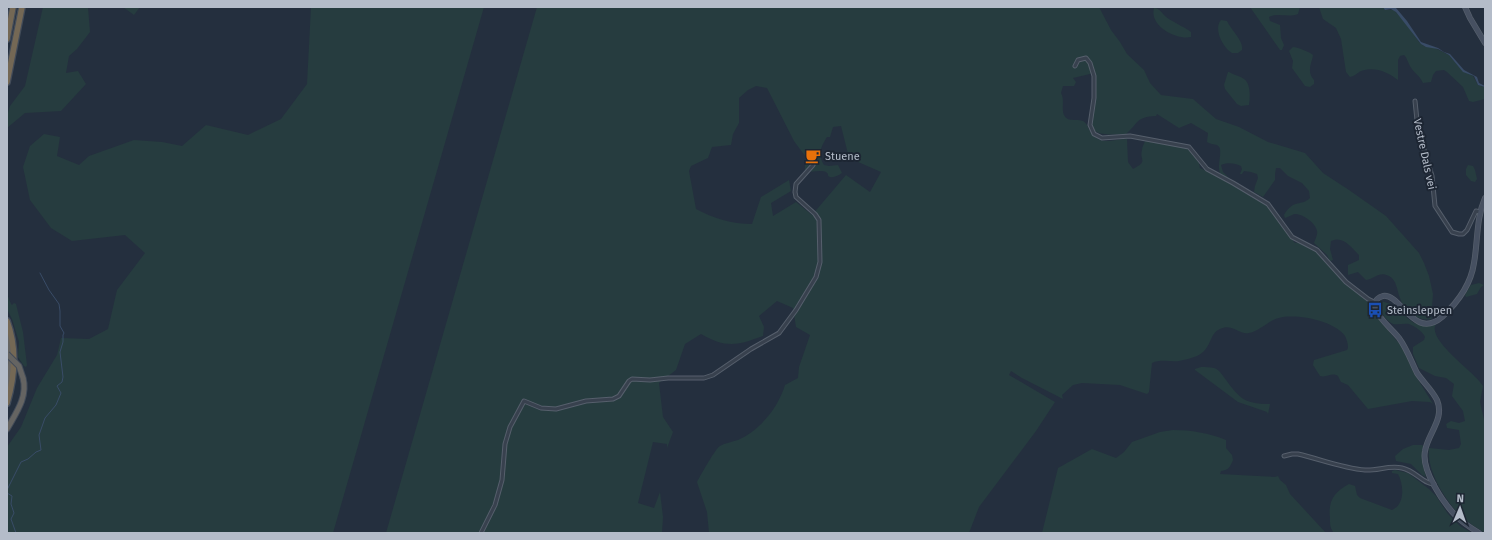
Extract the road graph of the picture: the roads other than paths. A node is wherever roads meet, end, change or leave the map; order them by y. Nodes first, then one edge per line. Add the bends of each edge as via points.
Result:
1 (13, 7) edge
2 (22, 7) edge
3 (1465, 7) edge
4 (7, 39) edge
5 (1485, 43) edge
6 (1075, 66) dead end
7 (7, 82) edge
8 (1415, 101) dead end
9 (813, 165) dead end
10 (1485, 198) edge
11 (1480, 212) junction
12 (1376, 303) junction
13 (7, 321) edge
14 (7, 332) edge
15 (7, 354) edge
16 (7, 392) edge
17 (7, 403) edge
18 (7, 429) edge
19 (1284, 456) dead end
20 (1434, 484) junction
21 (481, 533) edge
22 (1479, 533) edge

1 - 4 highway
2 - 7 highway
3 - 5 main road
6 - 12 street via 1078,60 1086,58 1093,71 1094,98 1090,125 1094,134 1102,138 1134,136 1190,148 1206,169 1268,204 1292,236 1317,250 1346,282
8 - 11 street, Vestre Dals vei via 1418,130 1432,176 1435,206 1455,234 1463,234 1468,230 1476,211
9 - 21 street via 796,184 795,192 796,197 819,220 820,262 816,277 779,333 713,375 704,378 632,379 613,399 586,401 556,409 541,408 524,401 510,427 505,444 502,480 495,505
10 - 11 main road
11 - 12 main road via 1470,277 1459,297 1442,316 1431,322 1421,322 1409,315 1390,297 1380,297
12 - 20 main road via 1377,312 1401,342 1417,373 1438,402 1439,416 1427,442 1424,456 1426,469
13 - 17 highway via 13,345 14,370
14 - 16 highway via 11,357
15 - 18 highway, bridge via 19,366 25,388 22,402
19 - 20 street via 1298,454 1364,470 1400,467 1414,472 1428,484
20 - 22 main road via 1456,516

